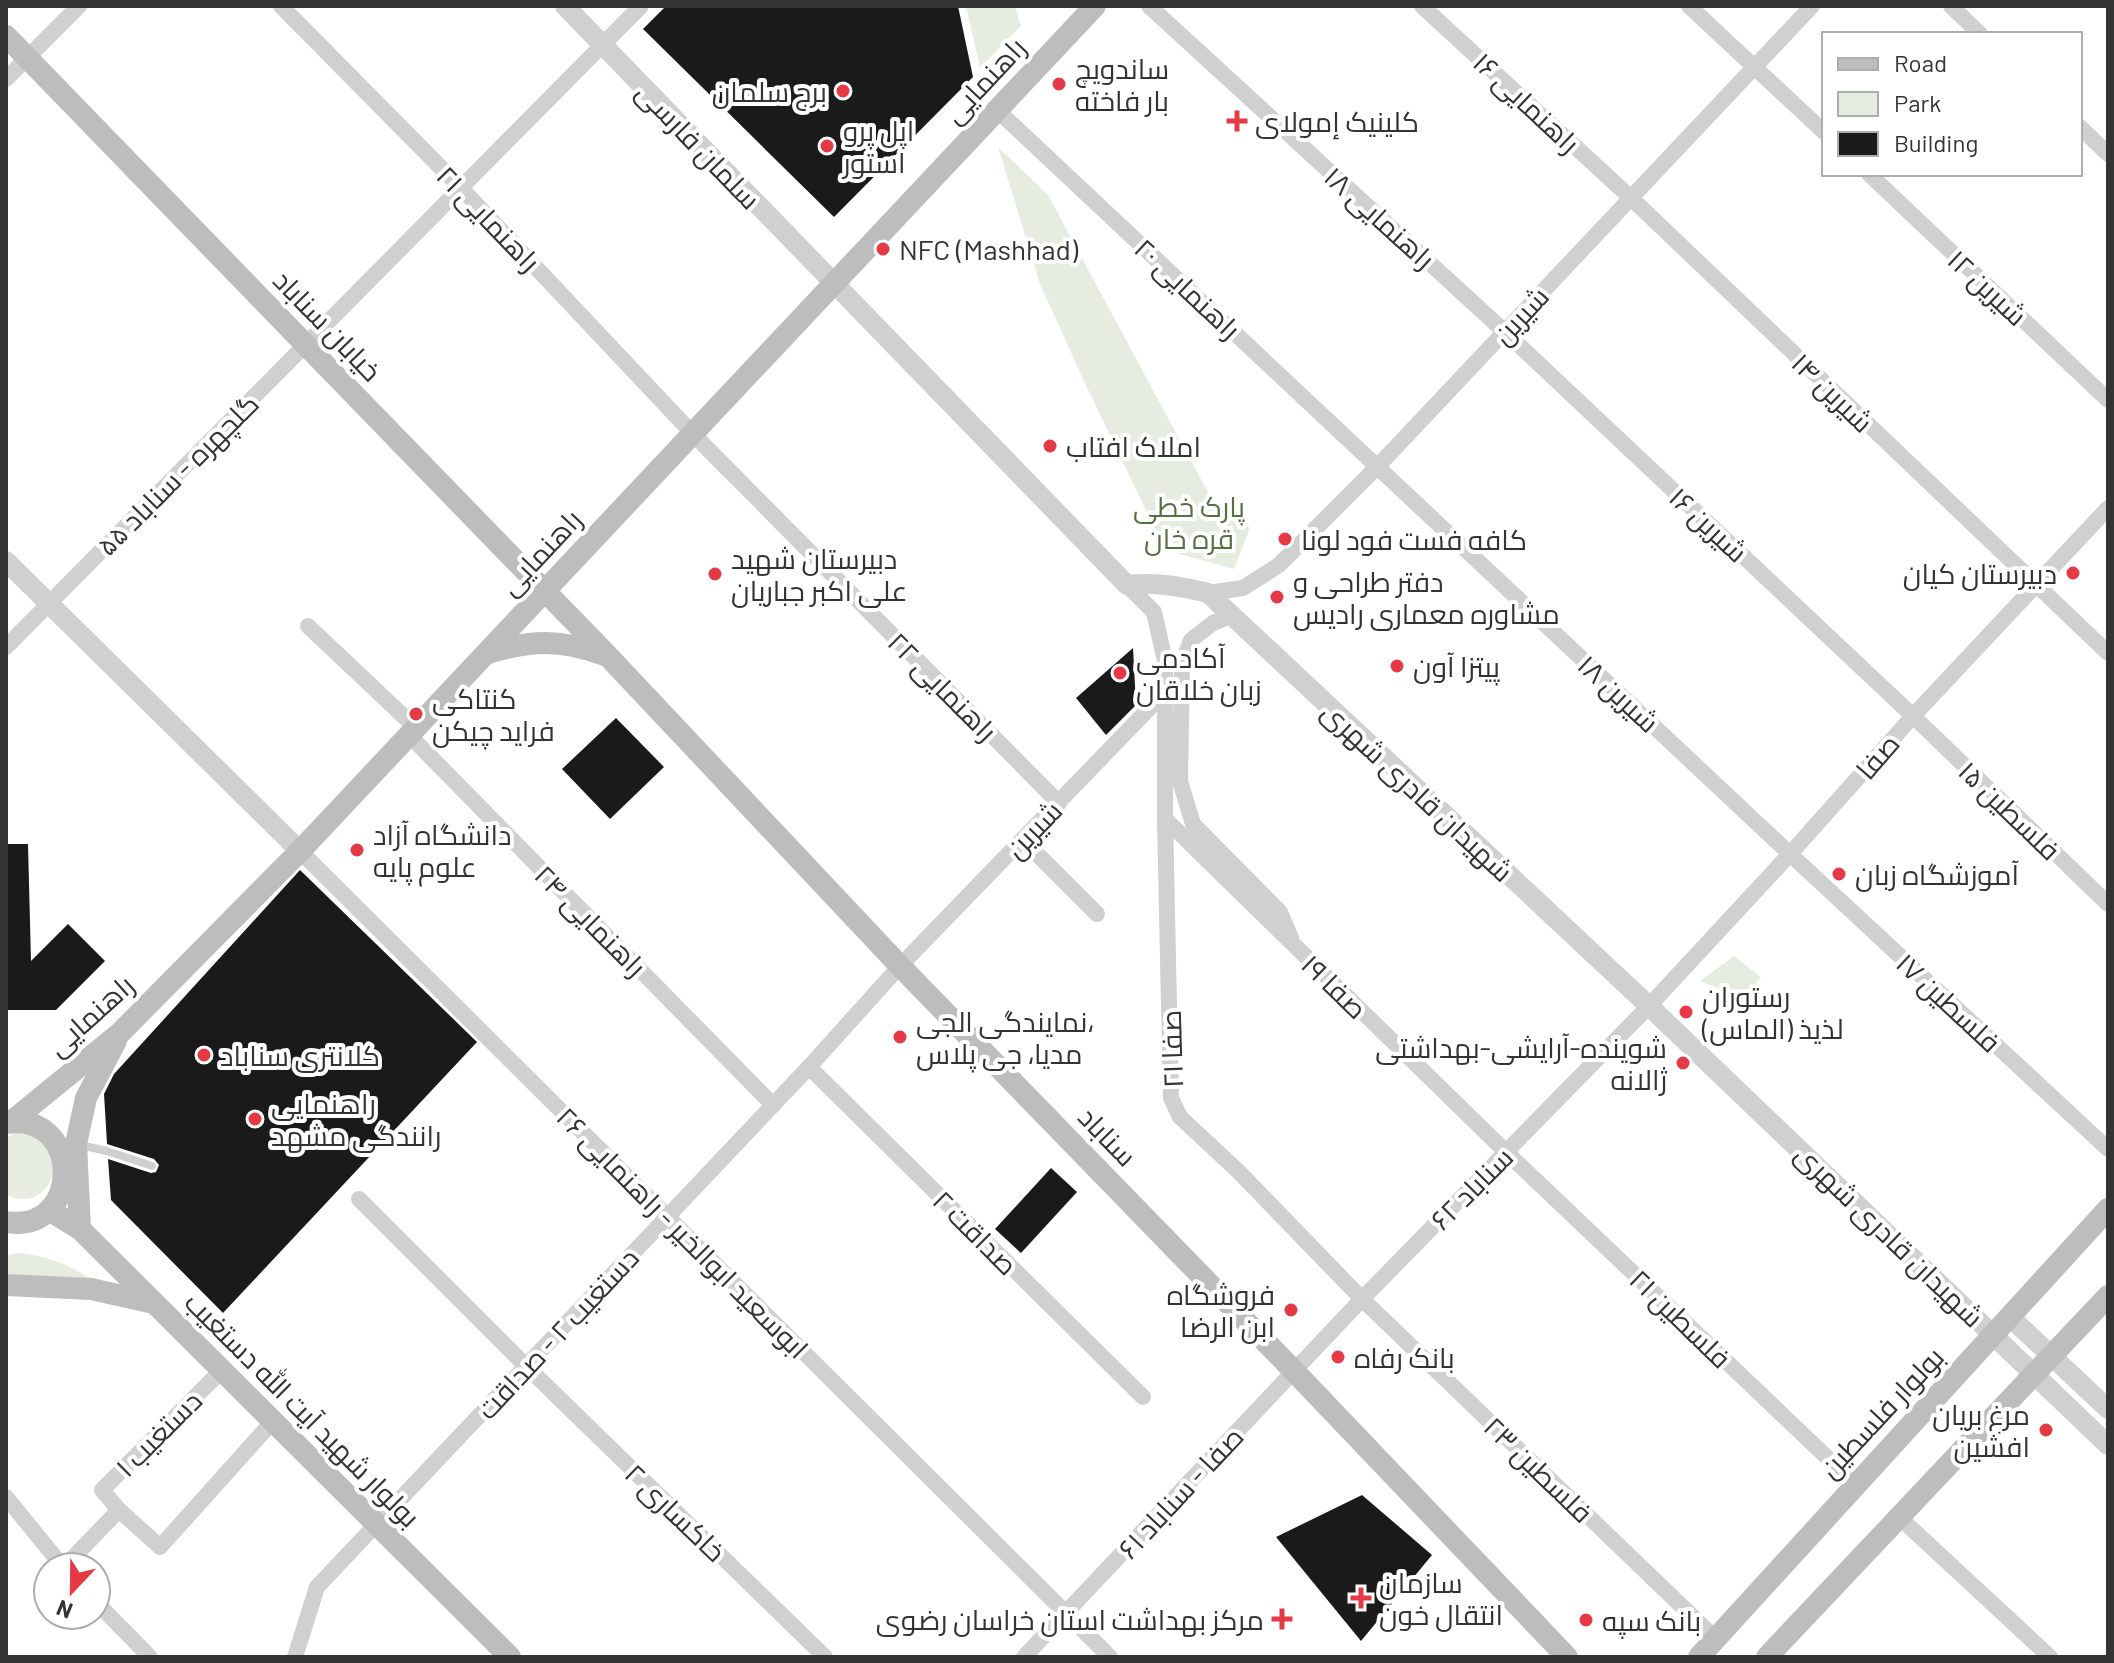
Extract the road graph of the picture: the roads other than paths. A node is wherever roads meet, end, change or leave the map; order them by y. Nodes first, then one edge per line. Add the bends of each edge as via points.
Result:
1 (79, 6) edge
2 (281, 6) edge
3 (565, 6) edge
4 (641, 6) edge
5 (1095, 6) edge
6 (1149, 6) edge
7 (1422, 6) edge
8 (1689, 6) edge
9 (1812, 6) edge
10 (1951, 6) edge
11 (1978, 32) edge
12 (6, 36) edge
13 (603, 45) junction
14 (27, 58) junction
15 (1755, 67) junction
16 (6, 79) edge
17 (997, 110) junction
18 (2082, 129) edge
19 (1822, 130) edge
20 (2108, 154) edge
21 (1871, 176) edge
22 (461, 188) junction
23 (1631, 198) junction
24 (834, 283) junction
25 (1505, 332) junction
26 (306, 345) junction
27 (2108, 400) edge
28 (693, 434) junction
29 (1378, 466) junction
30 (2108, 508) edge
31 (6, 561) edge
32 (1127, 585) junction
33 (2036, 585) junction
34 (545, 591) junction
35 (1208, 593) junction
36 (49, 603) junction
37 (1230, 616) junction
38 (308, 626) dead end
39 (6, 647) edge
40 (2108, 653) edge
41 (486, 654) junction
42 (607, 655) junction
43 (1165, 692) junction
44 (1913, 716) junction
45 (412, 732) junction
46 (1059, 803) junction
47 (1165, 819) junction
48 (1023, 840) junction
49 (300, 851) junction
50 (1790, 854) junction
51 (2108, 904) edge
52 (1097, 914) dead end
53 (1294, 947) junction
54 (900, 966) junction
55 (1649, 1006) junction
56 (120, 1033) junction
57 (809, 1067) junction
58 (773, 1105) junction
59 (9, 1122) edge
60 (76, 1144) junction
61 (2108, 1149) edge
62 (1506, 1152) junction
63 (152, 1166) dead end
64 (359, 1199) dead end
65 (2108, 1209) edge
66 (49, 1210) junction
67 (667, 1216) junction
68 (9, 1226) edge
69 (80, 1229) junction
70 (6, 1285) edge
71 (2108, 1296) edge
72 (1362, 1299) junction
73 (155, 1304) junction
74 (2009, 1316) junction
75 (1994, 1335) junction
76 (2052, 1355) junction
77 (526, 1366) junction
78 (222, 1370) junction
79 (1294, 1371) junction
80 (2034, 1374) junction
81 (1143, 1397) dead end
82 (2108, 1409) edge
83 (273, 1421) junction
84 (2108, 1445) edge
85 (1855, 1484) junction
86 (6, 1497) edge
87 (119, 1510) junction
88 (1899, 1517) junction
89 (376, 1524) junction
90 (50, 1551) edge
91 (79, 1551) edge
92 (1066, 1613) junction
93 (112, 1618) edge
94 (1716, 1639) junction
95 (150, 1657) edge
96 (295, 1657) edge
97 (510, 1657) edge
98 (825, 1657) edge
99 (1024, 1657) edge
100 (1110, 1657) edge
101 (1567, 1657) edge
102 (1699, 1657) edge
103 (1767, 1657) edge
104 (2050, 1657) edge

1 - 14 street
2 - 22 street, راهنمایی ۲۱
3 - 13 street, سلمان فارسی
4 - 13 street, گلچهره - سناباد ۵۵
5 - 17 main road, راهنمایی
6 - 25 street, راهنمایی ۱۸
7 - 23 street, راهنمایی ۱۶
8 - 15 street
9 - 15 street, شیرین
10 - 11 street
12 - 14 main road, خیابان سناباد
13 - 22 street, گلچهره - سناباد ۵۵
13 - 24 street, سلمان فارسی
14 - 16 street
14 - 26 main road, خیابان سناباد
15 - 19 street
15 - 23 street, شیرین
17 - 24 main road, راهنمایی
17 - 29 street, راهنمایی ۲۰
18 - 20 street
21 - 27 street, شیرین ۱۲
22 - 26 street, گلچهره - سناباد ۵۵
22 - 28 street, راهنمایی ۲۱
23 - 25 street, شیرین
23 - 33 street, شیرین ۱۴
24 - 28 main road, راهنمایی
24 - 32 street
25 - 29 street, شیرین
25 - 44 street, شیرین ۱۶
26 - 34 main road, خیابان سناباد
26 - 36 street, گلچهره - سناباد ۵۵
28 - 34 main road, راهنمایی
28 - 46 street, راهنمایی ۲۲
29 - 35 street, شیرین via 1279,565 1243,588
29 - 50 street, شیرین ۱۸
30 - 33 street, صفا
31 - 36 street
32 - 35 street via 1174,585
32 - 43 street, صفا ۲۱ via 1154,612 1165,661
33 - 40 street, شیرین ۱۴
33 - 44 street, صفا
34 - 41 main road, راهنمایی
34 - 42 main road, خیابان سناباد
35 - 37 street, شهیدان قادری شهری
36 - 39 street, گلچهره - سناباد ۵۵
36 - 49 street
37 - 53 street via 1191,640 1182,664 1180,781 1193,824 1280,912
37 - 55 street, شهیدان قادری شهری
38 - 45 street, راهنمایی ۲۴
41 - 42 main road via 547,642
41 - 45 main road, راهنمایی
42 - 54 main road, سناباد
43 - 46 street, شیرین
43 - 47 street, صفا ۲۱
44 - 50 street, صفا
44 - 51 street, فلسطین ۱۵
45 - 49 main road, راهنمایی
45 - 58 street, راهنمایی ۲۴
46 - 48 street, شیرین
47 - 53 street, صفا ۱۹
47 - 72 street, صفا ۲۱ via 1171,1098 1180,1117
48 - 52 street
48 - 54 street, شیرین
49 - 56 main road, راهنمایی
49 - 67 street, ابوسعید ابوالخیر - راهنمایی ۲۶
50 - 55 street, صفا
50 - 61 street, فلسطین ۱۷
53 - 62 street, صفا ۱۹
54 - 57 street, دستغیب ۲ - صداقت
54 - 79 main road, سناباد
55 - 62 street, سناباد ۶۲
55 - 75 street, شهیدان قادری شهری
56 - 59 main road, راهنمایی
56 - 60 main road via 86,1098
57 - 58 street, دستغیب ۲ - صداقت
57 - 81 street, صداقت ۲
58 - 67 street, دستغیب ۲ - صداقت
59 - 66 main road via 42,1129 61,1153 64,1183
60 - 63 lane
60 - 69 main road
62 - 72 street, سناباد ۶۲
62 - 85 street, فلسطین ۲۱
64 - 77 street, خاکساری ۲
65 - 74 main road, بولوار فلسطین
66 - 68 main road
66 - 69 main road, بولوار شهید آیت الله دستغیب
67 - 77 street, دستغیب ۲ - صداقت
67 - 92 street, ابوسعید ابوالخیر - راهنمایی ۲۶
69 - 73 main road, بولوار شهید آیت الله دستغیب
70 - 73 main road via 91,1289
71 - 76 main road
72 - 79 street, سناباد ۶۲
72 - 94 street, فلسطین ۲۳
73 - 78 main road, بولوار شهید آیت الله دستغیب
74 - 75 main road, بولوار فلسطین
74 - 76 street
75 - 80 street, شهیدان قادری شهری
75 - 85 main road, بولوار فلسطین
76 - 80 main road
76 - 82 street
77 - 89 street, دستغیب ۲ - صداقت
77 - 98 street, خاکساری ۲
78 - 83 main road, بولوار شهید آیت الله دستغیب
78 - 87 street, دستغیب ۱ via 102,1490
79 - 92 street, صفا - سناباد ۶۱
79 - 101 main road, سناباد
80 - 84 street, شهیدان قادری شهری
80 - 88 main road
83 - 87 street via 160,1547
83 - 89 main road, بولوار شهید آیت الله دستغیب
85 - 94 main road, بولوار فلسطین
86 - 90 street
87 - 91 street, دستغیب ۱
88 - 103 main road
88 - 104 street
89 - 96 street, دستغیب ۲ - صداقت via 317,1587
89 - 97 main road, بولوار شهید آیت الله دستغیب
92 - 99 street, صفا - سناباد ۶۱
92 - 100 street, ابوسعید ابوالخیر - راهنمایی ۲۶
93 - 95 street
94 - 102 main road, بولوار فلسطین

